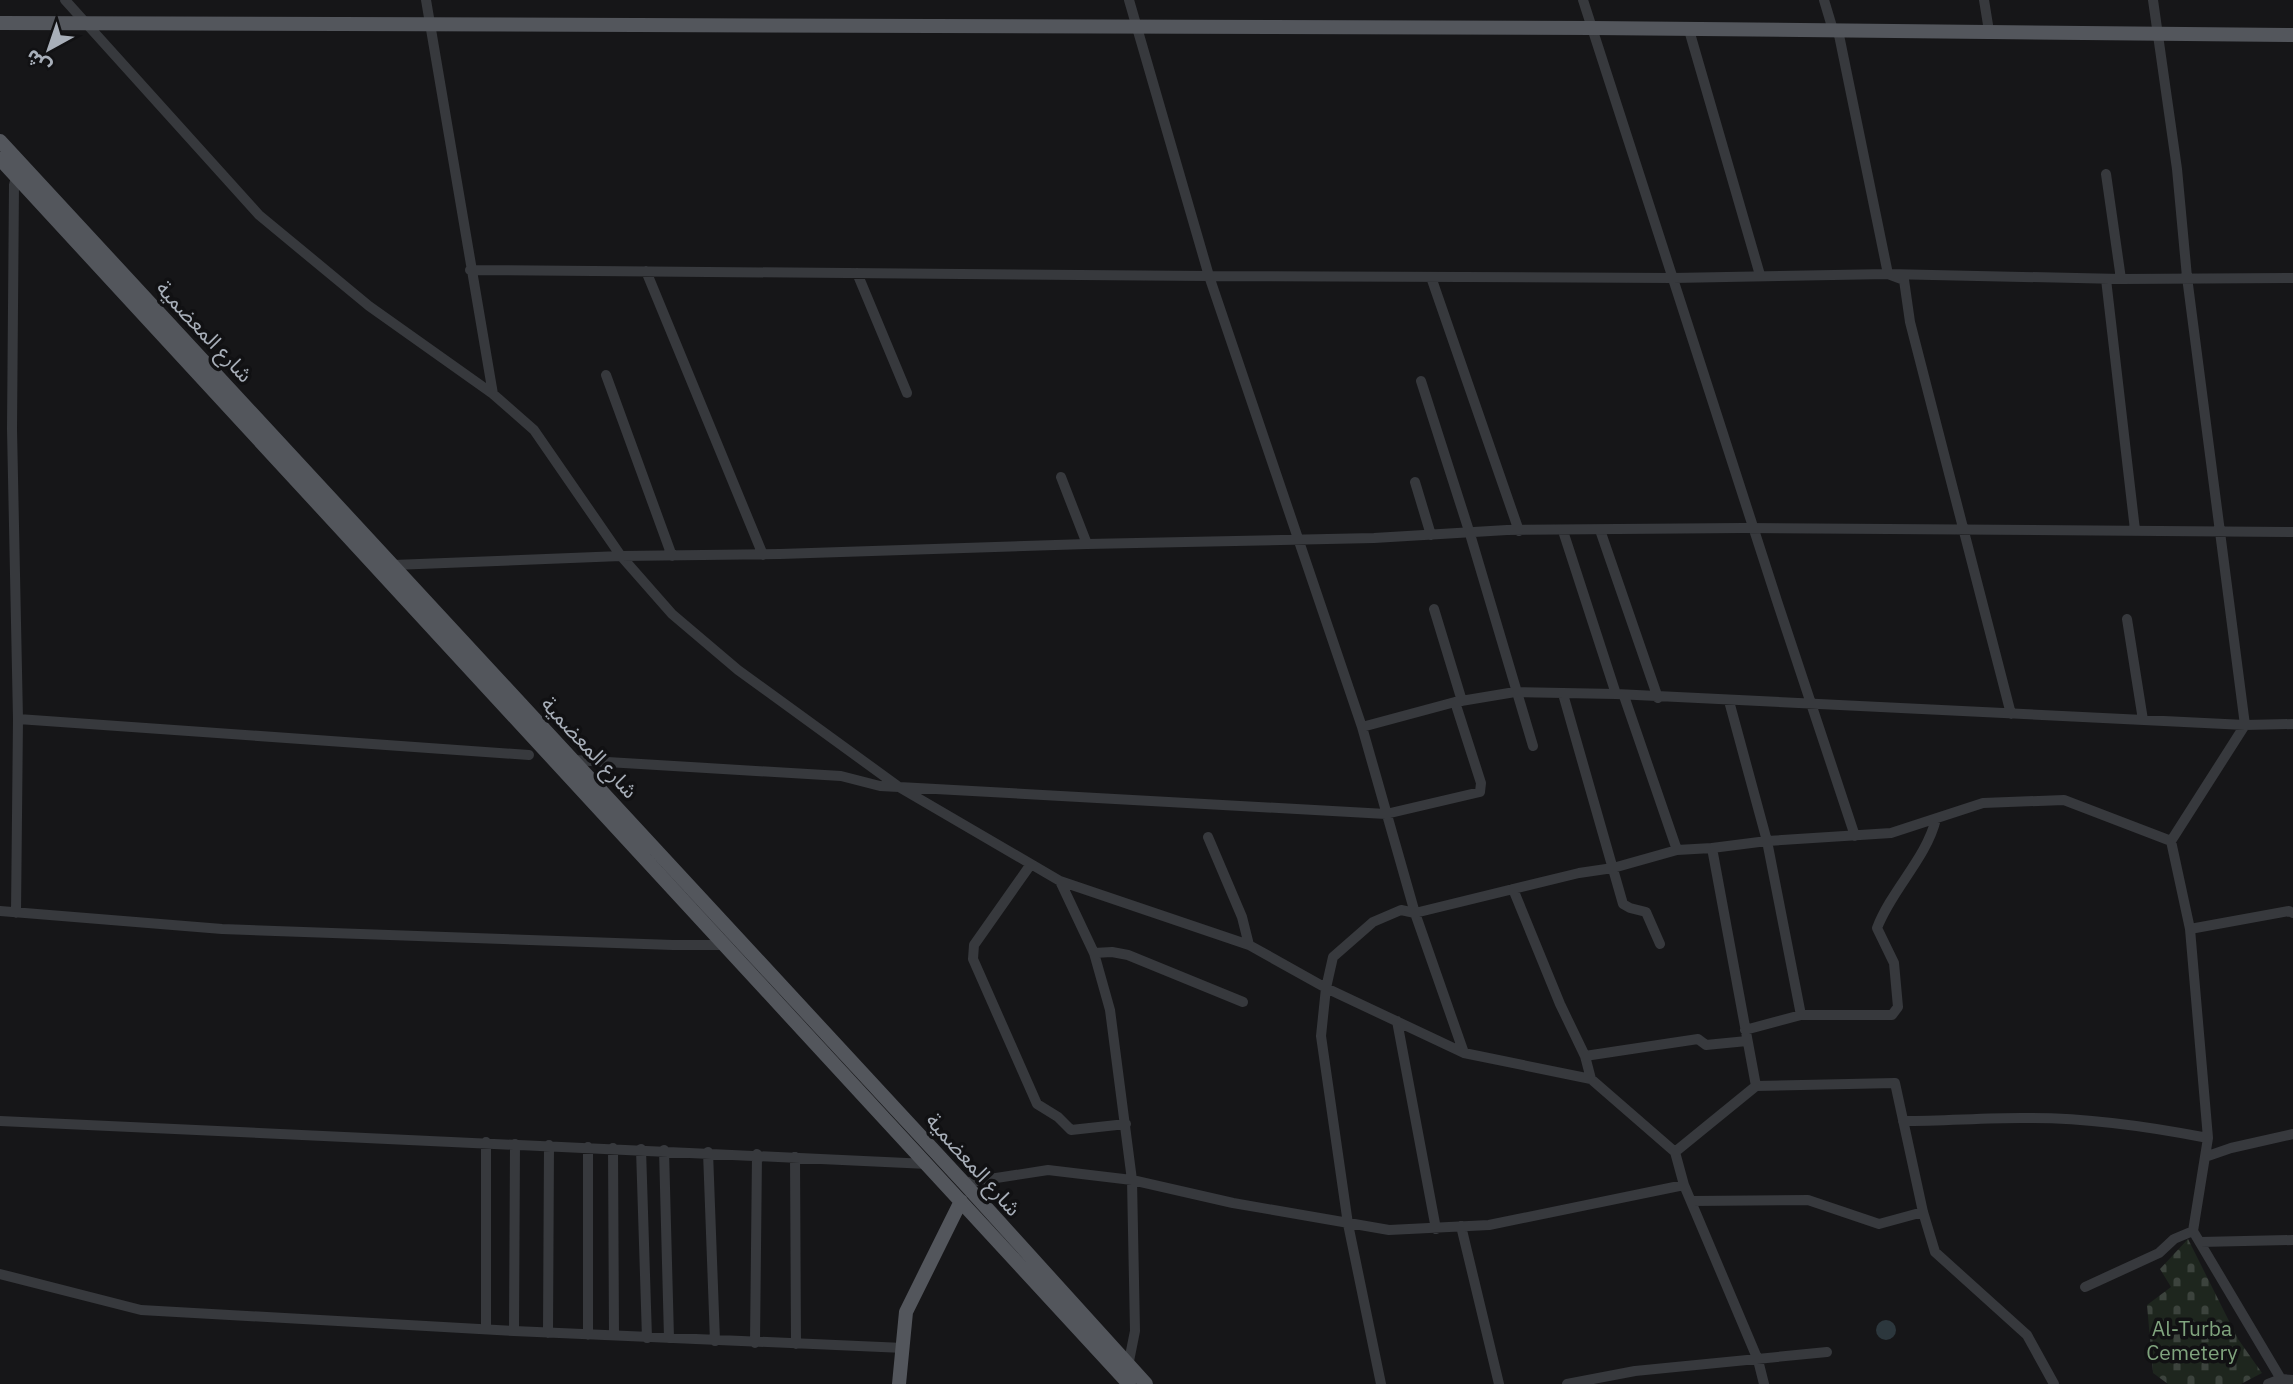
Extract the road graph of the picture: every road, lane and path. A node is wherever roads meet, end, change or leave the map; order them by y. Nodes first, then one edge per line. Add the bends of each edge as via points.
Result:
1 (65, 0) edge
2 (426, 0) edge
3 (1129, 0) edge
4 (1583, 0) edge
5 (1824, 0) edge
6 (1984, 0) edge
7 (2153, 0) edge
8 (0, 23) edge
9 (88, 23) junction
10 (429, 25) junction
11 (1138, 28) junction
12 (1592, 28) junction
13 (1689, 30) junction
14 (1833, 30) junction
15 (1989, 32) junction
16 (2157, 33) junction
17 (2293, 35) edge
18 (0, 141) edge
19 (0, 159) edge
20 (2106, 174) dead end
21 (18, 177) junction
22 (0, 184) edge
23 (470, 270) junction
24 (646, 271) junction
25 (857, 273) junction
26 (1888, 274) junction
27 (1760, 275) junction
28 (1209, 276) junction
29 (1431, 277) junction
30 (2187, 277) junction
31 (1673, 278) junction
32 (2293, 278) edge
33 (2106, 279) junction
34 (2121, 279) junction
35 (606, 375) dead end
36 (1421, 381) dead end
37 (908, 393) dead end
38 (493, 394) junction
39 (1061, 477) dead end
40 (1415, 482) dead end
41 (1754, 528) junction
42 (1600, 530) junction
43 (1965, 530) junction
44 (2135, 530) junction
45 (1519, 531) junction
46 (1563, 531) junction
47 (2220, 531) junction
48 (2293, 532) edge
49 (1470, 534) junction
50 (1431, 535) junction
51 (1298, 540) junction
52 (1087, 544) junction
53 (372, 552) junction
54 (673, 555) junction
55 (763, 555) junction
56 (621, 556) junction
57 (393, 565) junction
58 (1434, 609) dead end
59 (2127, 619) dead end
60 (1515, 692) junction
61 (1563, 694) junction
62 (1620, 695) junction
63 (1658, 698) junction
64 (1458, 701) junction
65 (1729, 701) junction
66 (1810, 704) junction
67 (2011, 714) junction
68 (18, 719) junction
69 (2143, 720) junction
70 (2293, 724) edge
71 (2245, 725) junction
72 (1362, 727) junction
73 (1532, 746) dead end
74 (529, 755) dead end
75 (574, 760) junction
76 (899, 787) junction
77 (1386, 814) junction
78 (1936, 819) junction
79 (1855, 836) junction
80 (1208, 837) dead end
81 (1767, 841) junction
82 (2171, 841) junction
83 (1712, 848) junction
84 (1677, 850) junction
85 (1031, 864) junction
86 (1613, 868) junction
87 (1060, 881) junction
88 (1513, 888) junction
89 (0, 911) edge
90 (16, 913) junction
91 (1415, 913) junction
92 (2293, 913) edge
93 (2190, 929) junction
94 (1660, 944) dead end
95 (726, 945) junction
96 (1249, 946) junction
97 (1094, 953) junction
98 (1326, 988) junction
99 (1243, 1002) dead end
100 (1801, 1014) junction
101 (1397, 1021) junction
102 (1746, 1035) junction
103 (1464, 1053) junction
104 (1585, 1056) junction
105 (1591, 1079) junction
106 (1756, 1086) junction
107 (0, 1121) edge
108 (1903, 1121) junction
109 (1126, 1124) junction
110 (2293, 1134) edge
111 (2208, 1138) junction
112 (486, 1142) junction
113 (515, 1144) junction
114 (549, 1145) junction
115 (588, 1147) junction
116 (613, 1148) junction
117 (641, 1149) junction
118 (664, 1150) junction
119 (708, 1152) junction
120 (1675, 1152) junction
121 (757, 1154) junction
122 (795, 1157) junction
123 (2205, 1157) junction
124 (928, 1164) junction
125 (1132, 1180) junction
126 (964, 1183) junction
127 (1684, 1185) junction
128 (961, 1200) junction
129 (1691, 1201) junction
130 (1923, 1212) junction
131 (1348, 1224) junction
132 (1461, 1226) junction
133 (1436, 1229) junction
134 (2193, 1231) junction
135 (2293, 1240) edge
136 (2200, 1242) junction
137 (0, 1274) edge
138 (2085, 1287) dead end
139 (486, 1329) junction
140 (514, 1331) junction
141 (548, 1333) junction
142 (588, 1335) junction
143 (614, 1335) junction
144 (647, 1338) junction
145 (669, 1338) junction
146 (715, 1341) junction
147 (755, 1343) junction
148 (796, 1344) junction
149 (904, 1348) junction
150 (1827, 1352) dead end
151 (1758, 1360) junction
152 (1128, 1366) junction
153 (2281, 1379) junction
154 (2293, 1380) edge
155 (1140, 1383) edge
156 (899, 1384) edge
157 (1381, 1384) edge
158 (1499, 1384) edge
159 (1567, 1384) edge
160 (1764, 1384) edge
161 (2054, 1384) edge
162 (2268, 1384) edge

1 - 9 street
2 - 10 street
3 - 11 street
4 - 12 street
5 - 14 street
6 - 15 street
7 - 16 street
8 - 9 main road
9 - 10 main road
9 - 38 street via 259,215 369,306
10 - 11 main road
10 - 23 street
11 - 12 main road
11 - 28 street
12 - 13 main road
12 - 31 street
13 - 14 main road
13 - 27 street
14 - 15 main road
14 - 26 street via 1839,35
15 - 16 main road
16 - 17 main road
16 - 30 street via 2178,169
18 - 21 main road, شارع المعضمية
19 - 21 main road, شارع المعضمية
20 - 34 street
21 - 22 street
21 - 53 main road, شارع المعضمية
21 - 68 street via 12,429
23 - 24 street
23 - 38 street
24 - 25 street
24 - 55 street
25 - 28 street
25 - 37 street
26 - 27 street
26 - 33 street
26 - 43 street via 1904,280 1910,321
27 - 31 street
28 - 29 street
28 - 51 street
29 - 31 street
29 - 45 street
30 - 32 street
30 - 34 street
30 - 47 street
31 - 41 street
33 - 34 street
33 - 44 street
35 - 54 street
36 - 49 street
38 - 56 street via 534,430
39 - 52 street
40 - 50 street
41 - 42 street
41 - 43 street
41 - 66 street
42 - 46 street
42 - 63 street
43 - 44 street
43 - 67 street
44 - 47 street
45 - 46 street
45 - 49 street
46 - 62 street
47 - 48 street
47 - 71 street
49 - 50 street
49 - 60 street
50 - 51 street
51 - 52 street
51 - 72 street
52 - 55 street
53 - 57 main road, شارع المعضمية
53 - 95 main road, شارع المعضمية
54 - 55 street
54 - 56 street
56 - 57 street
56 - 76 street via 672,614 738,670
57 - 75 main road, شارع المعضمية
58 - 64 street
59 - 69 street
60 - 61 street
60 - 64 street
60 - 73 street
61 - 62 street
61 - 86 street
62 - 63 street
62 - 84 street
63 - 65 street
64 - 72 street
64 - 77 street via 1480,792
65 - 66 street
65 - 81 street
66 - 67 street
66 - 79 street
67 - 69 street
68 - 74 street
68 - 90 street
69 - 71 street
70 - 71 street
71 - 82 street
72 - 77 street
75 - 76 street via 841,776
75 - 126 main road, شارع المعضمية
76 - 77 street
76 - 85 street
77 - 91 street
78 - 79 street via 1891,833
78 - 82 street via 1983,803 2064,800
78 - 100 street via 1931,838 1877,928 1894,964 1896,1013
79 - 81 street
80 - 96 street via 1242,917
81 - 83 street
81 - 100 street
82 - 93 street
83 - 84 street
83 - 102 street
84 - 86 street
85 - 87 street
85 - 109 street via 974,944 973,959 1037,1104 1071,1130
86 - 88 street
86 - 94 street via 1623,904 1646,912
87 - 96 street
87 - 97 street
88 - 91 street
88 - 104 street
89 - 90 street
90 - 95 street via 222,929
91 - 98 street via 1401,910 1373,922 1333,957
91 - 103 street
92 - 93 street
93 - 111 street
95 - 124 main road, شارع المعضمية
96 - 98 street
97 - 99 street via 1128,955
97 - 109 street via 1110,1010
98 - 101 street
98 - 131 street via 1321,1036
100 - 102 street
101 - 103 street
101 - 133 street
102 - 104 street via 1706,1045 1698,1039
102 - 106 street
103 - 105 street
104 - 105 street
105 - 120 street
106 - 108 street via 1895,1083
106 - 120 street
107 - 112 street
108 - 111 street via 2081,1121
108 - 130 street
109 - 125 street
110 - 123 street
111 - 123 street
112 - 113 street
112 - 139 street
113 - 114 street
113 - 140 street
114 - 115 street
114 - 141 street
115 - 116 street
115 - 142 street
116 - 117 street
116 - 143 street
117 - 118 street
117 - 144 street
118 - 119 street
118 - 145 street
119 - 121 street
119 - 146 street
120 - 127 street
121 - 122 street
121 - 147 street
122 - 124 street
122 - 148 street
123 - 134 street
124 - 128 main road, شارع المعضمية
125 - 126 street via 1048,1170
125 - 131 street
125 - 152 street via 1135,1331
126 - 152 main road, شارع المعضمية
127 - 129 street
127 - 132 street via 1489,1225
128 - 149 main road via 906,1312
128 - 155 main road, شارع المعضمية
129 - 130 street via 1808,1200 1879,1224
129 - 151 street
130 - 161 street via 1935,1252 2027,1335
131 - 133 street via 1389,1230
131 - 157 street
132 - 133 street
132 - 158 street
134 - 136 street
134 - 138 street via 2174,1239 2159,1253
135 - 136 street
136 - 153 street
137 - 139 street via 141,1310
139 - 140 street
140 - 141 street
141 - 142 street
142 - 143 street
143 - 144 street
144 - 145 street
145 - 146 street
146 - 147 street
147 - 148 street
148 - 149 street
149 - 156 main road
150 - 151 street
151 - 159 street via 1635,1371
151 - 160 street
152 - 155 main road, شارع المعضمية
153 - 154 street
153 - 162 street

